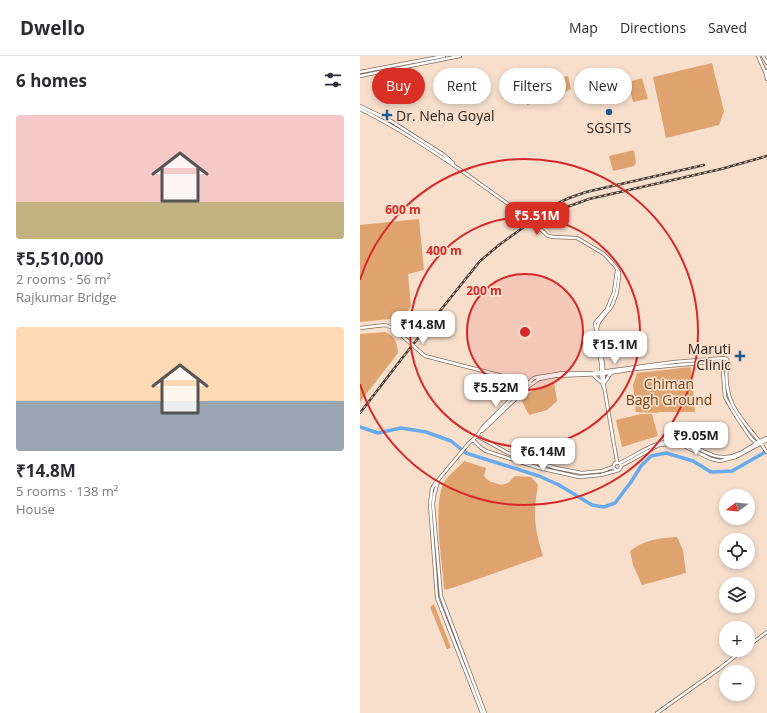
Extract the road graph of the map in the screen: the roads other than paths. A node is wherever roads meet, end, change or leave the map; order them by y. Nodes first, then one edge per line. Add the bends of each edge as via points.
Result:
1 (444, 56) edge
2 (460, 56) edge
3 (758, 56) edge
4 (360, 72) edge
5 (766, 72) edge
6 (360, 76) edge
7 (767, 78) edge
8 (360, 106) edge
9 (360, 110) edge
10 (414, 137) junction
11 (360, 328) edge
12 (724, 358) junction
13 (722, 362) junction
14 (727, 362) junction
15 (602, 364) junction
16 (610, 372) junction
17 (602, 373) junction
18 (592, 374) junction
19 (531, 383) junction
20 (603, 384) junction
21 (477, 436) junction
22 (767, 439) edge
23 (473, 440) junction
24 (760, 444) junction
25 (767, 452) edge
26 (620, 464) junction
27 (613, 467) junction
28 (616, 470) junction
29 (438, 480) junction
30 (767, 632) edge
31 (755, 641) edge
32 (734, 657) edge
33 (482, 713) edge
34 (485, 713) edge
35 (657, 713) edge

1 - 4 main road
2 - 6 main road
3 - 5 main road
5 - 7 main road
8 - 10 main road via 391,121
9 - 10 main road
10 - 15 main road, bridge via 444,155 548,236 576,238 604,254 619,272 615,300 598,326
11 - 19 main road, bridge via 385,325 393,328 425,356
12 - 13 main road
12 - 14 main road
12 - 16 main road via 656,364
13 - 14 main road
13 - 16 main road
13 - 24 main road via 725,397 734,413
14 - 24 main road via 726,382 732,404
15 - 16 main road
15 - 17 main road
15 - 18 main road
16 - 17 main road
16 - 20 main road
17 - 18 main road
17 - 20 main road
18 - 19 main road via 555,376
18 - 20 main road
19 - 21 main road
20 - 26 main road
21 - 23 main road
21 - 27 main road via 508,453 556,468 582,473
22 - 24 main road
23 - 28 main road via 486,451 572,476 587,477
23 - 29 main road
24 - 25 main road
24 - 26 main road via 736,457 720,460 711,459 682,445 659,445
26 - 27 main road via 614,464
26 - 28 main road via 620,470
27 - 28 main road
29 - 33 main road via 432,489 430,504 437,598
29 - 34 main road via 433,504 441,596
30 - 31 main road
32 - 35 main road

